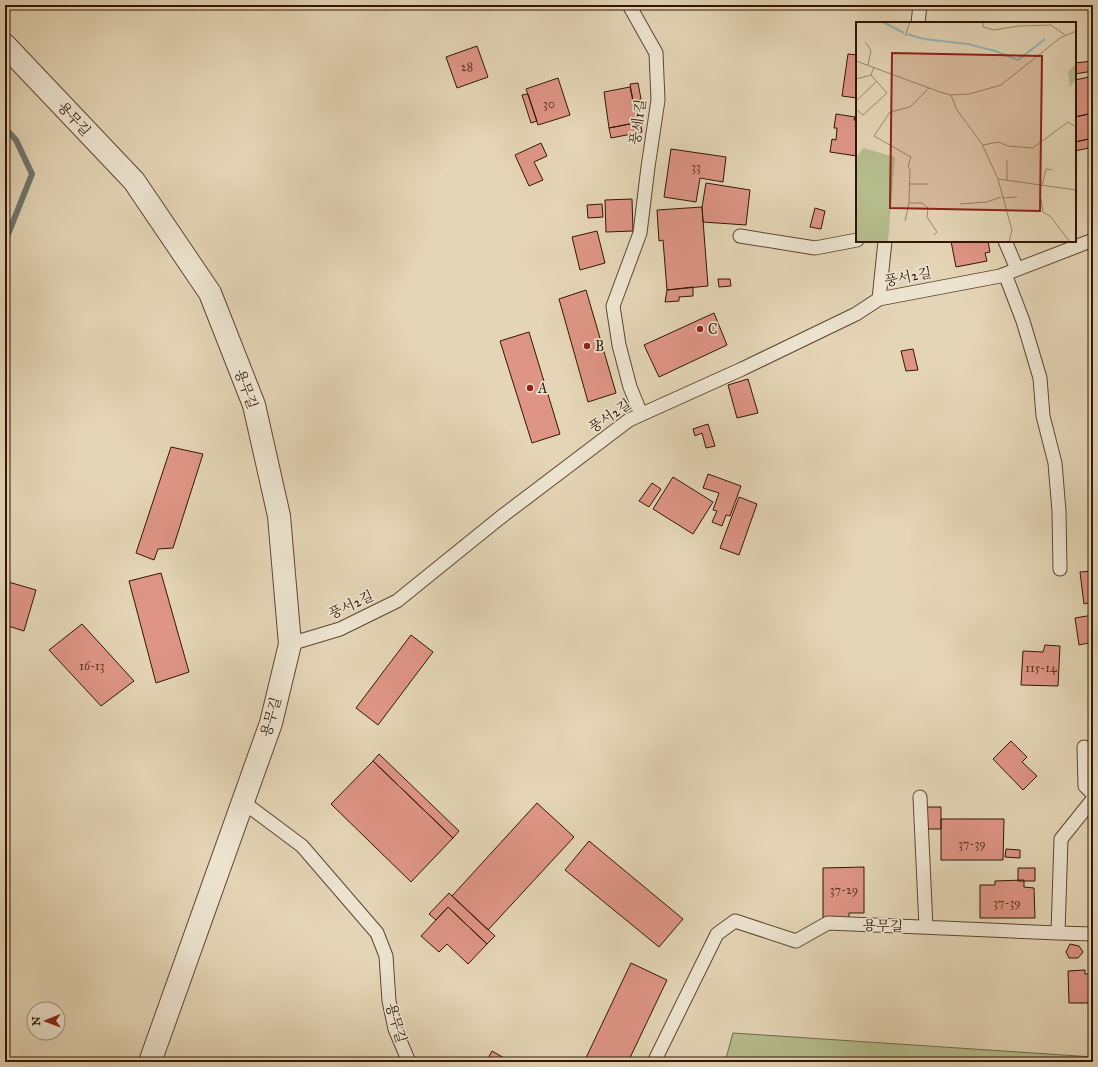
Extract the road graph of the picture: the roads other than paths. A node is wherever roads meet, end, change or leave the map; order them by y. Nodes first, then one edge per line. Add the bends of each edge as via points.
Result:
1 (629, 5) edge
2 (920, 5) edge
3 (918, 22) edge
4 (5, 45) edge
5 (740, 236) dead end
6 (856, 240) edge
7 (1093, 240) edge
8 (885, 242) edge
9 (1005, 242) edge
10 (1011, 271) junction
11 (879, 299) junction
12 (642, 414) junction
13 (1060, 569) dead end
14 (290, 644) junction
15 (1084, 747) dead end
16 (1093, 794) edge
17 (920, 797) dead end
18 (1093, 799) edge
19 (243, 802) junction
20 (926, 927) junction
21 (1058, 933) junction
22 (1093, 934) edge
23 (150, 1062) edge
24 (409, 1062) edge
25 (654, 1062) edge

1 - 12 lane, 풍세1길 via 656,53 658,100 640,233 613,306 619,345 630,387
2 - 3 lane
4 - 14 street, 용무길 via 134,181 210,293 254,405 279,516
5 - 6 lane via 815,248
7 - 10 lane, 풍서2길
8 - 11 lane
9 - 10 lane
10 - 11 lane, 풍서2길
10 - 13 lane via 1040,378 1043,416 1055,463
11 - 12 lane, 풍서2길 via 856,314
12 - 14 lane, 풍서2길 via 629,420 501,517 397,601 340,629
14 - 19 street, 용무길 via 271,723
15 - 16 lane via 1085,786
17 - 20 lane
18 - 21 lane via 1061,839
19 - 23 street, 용무길
19 - 24 lane, 용무길 via 302,846 377,933 386,956 389,1001 395,1029
20 - 21 lane, 용무길
20 - 25 lane, 용무길 via 828,923 796,941 735,921 717,934
21 - 22 lane, 용무길

